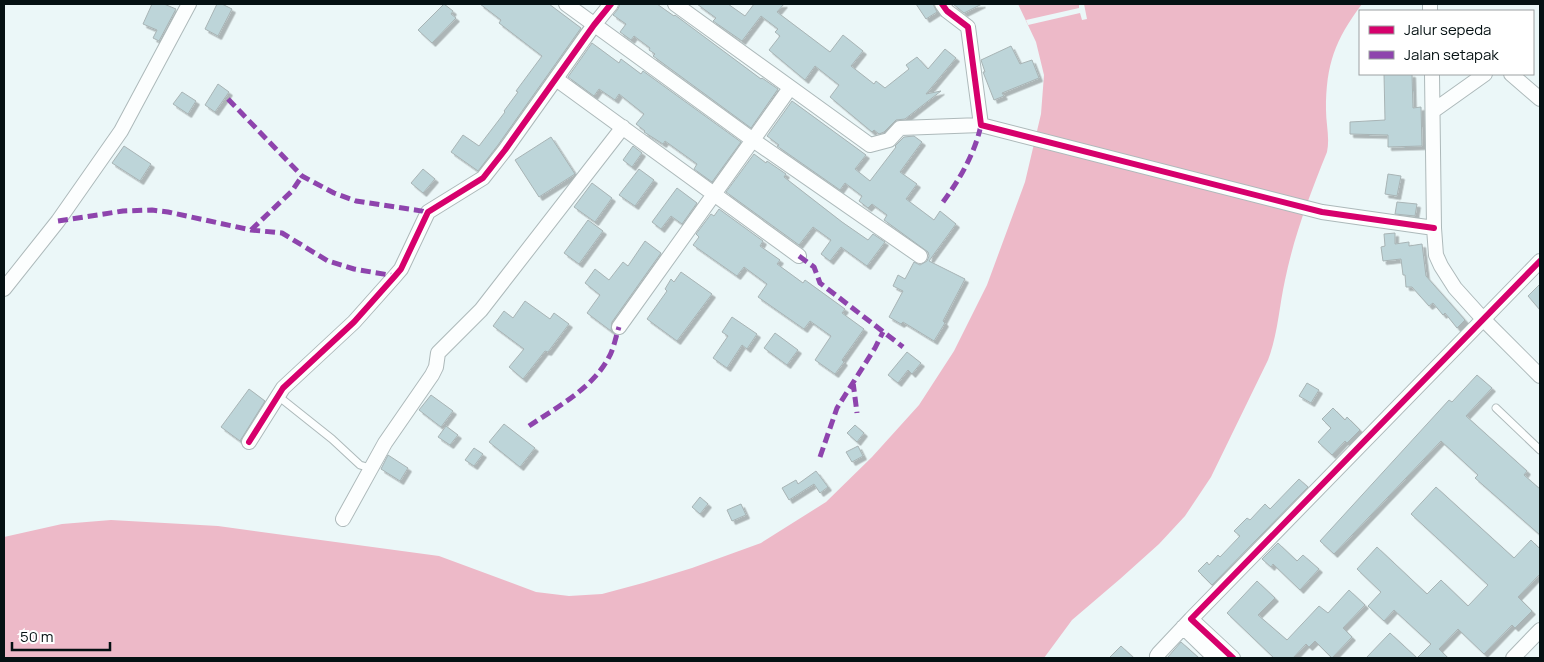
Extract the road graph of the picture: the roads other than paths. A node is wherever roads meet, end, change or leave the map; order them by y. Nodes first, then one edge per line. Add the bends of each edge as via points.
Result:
1 (189, 4) edge
2 (566, 4) edge
3 (611, 4) edge
4 (674, 4) edge
5 (942, 4) edge
6 (594, 25) junction
7 (1432, 75) edge
8 (1484, 75) edge
9 (1512, 75) edge
10 (556, 79) junction
11 (790, 88) junction
12 (1540, 99) edge
13 (1434, 111) junction
14 (981, 125) junction
15 (623, 127) junction
16 (753, 140) junction
17 (715, 193) junction
18 (1434, 228) junction
19 (799, 256) dead end
20 (920, 256) dead end
21 (1540, 261) edge
22 (4, 289) edge
23 (1483, 319) junction
24 (619, 327) dead end
25 (1540, 376) edge
26 (277, 396) junction
27 (1496, 408) dead end
28 (249, 442) dead end
29 (1540, 450) edge
30 (370, 468) junction
31 (343, 519) dead end
32 (1187, 623) junction
33 (1540, 630) edge
34 (1158, 658) edge
35 (1215, 658) edge
36 (1233, 658) edge
37 (1513, 658) edge

1 - 22 street via 121,131 58,221
2 - 6 street
3 - 6 street
4 - 11 street
5 - 14 street via 968,28
6 - 10 street
6 - 16 street
7 - 13 street
8 - 13 street
9 - 12 street
10 - 15 street
10 - 26 street via 483,178 428,212 401,269 354,322
11 - 14 street via 873,146 889,140 901,128
11 - 16 street
13 - 18 street
14 - 18 street via 1322,212
15 - 17 street
15 - 30 street via 481,310 438,353 432,375
16 - 17 street
16 - 20 street
17 - 19 street
17 - 24 street
18 - 23 street via 1436,255 1441,266 1455,288
21 - 23 street
23 - 25 street
23 - 32 street
26 - 28 street
26 - 30 lane via 360,465
27 - 29 lane
30 - 31 street
32 - 34 street
32 - 35 street
32 - 36 street
33 - 37 street

